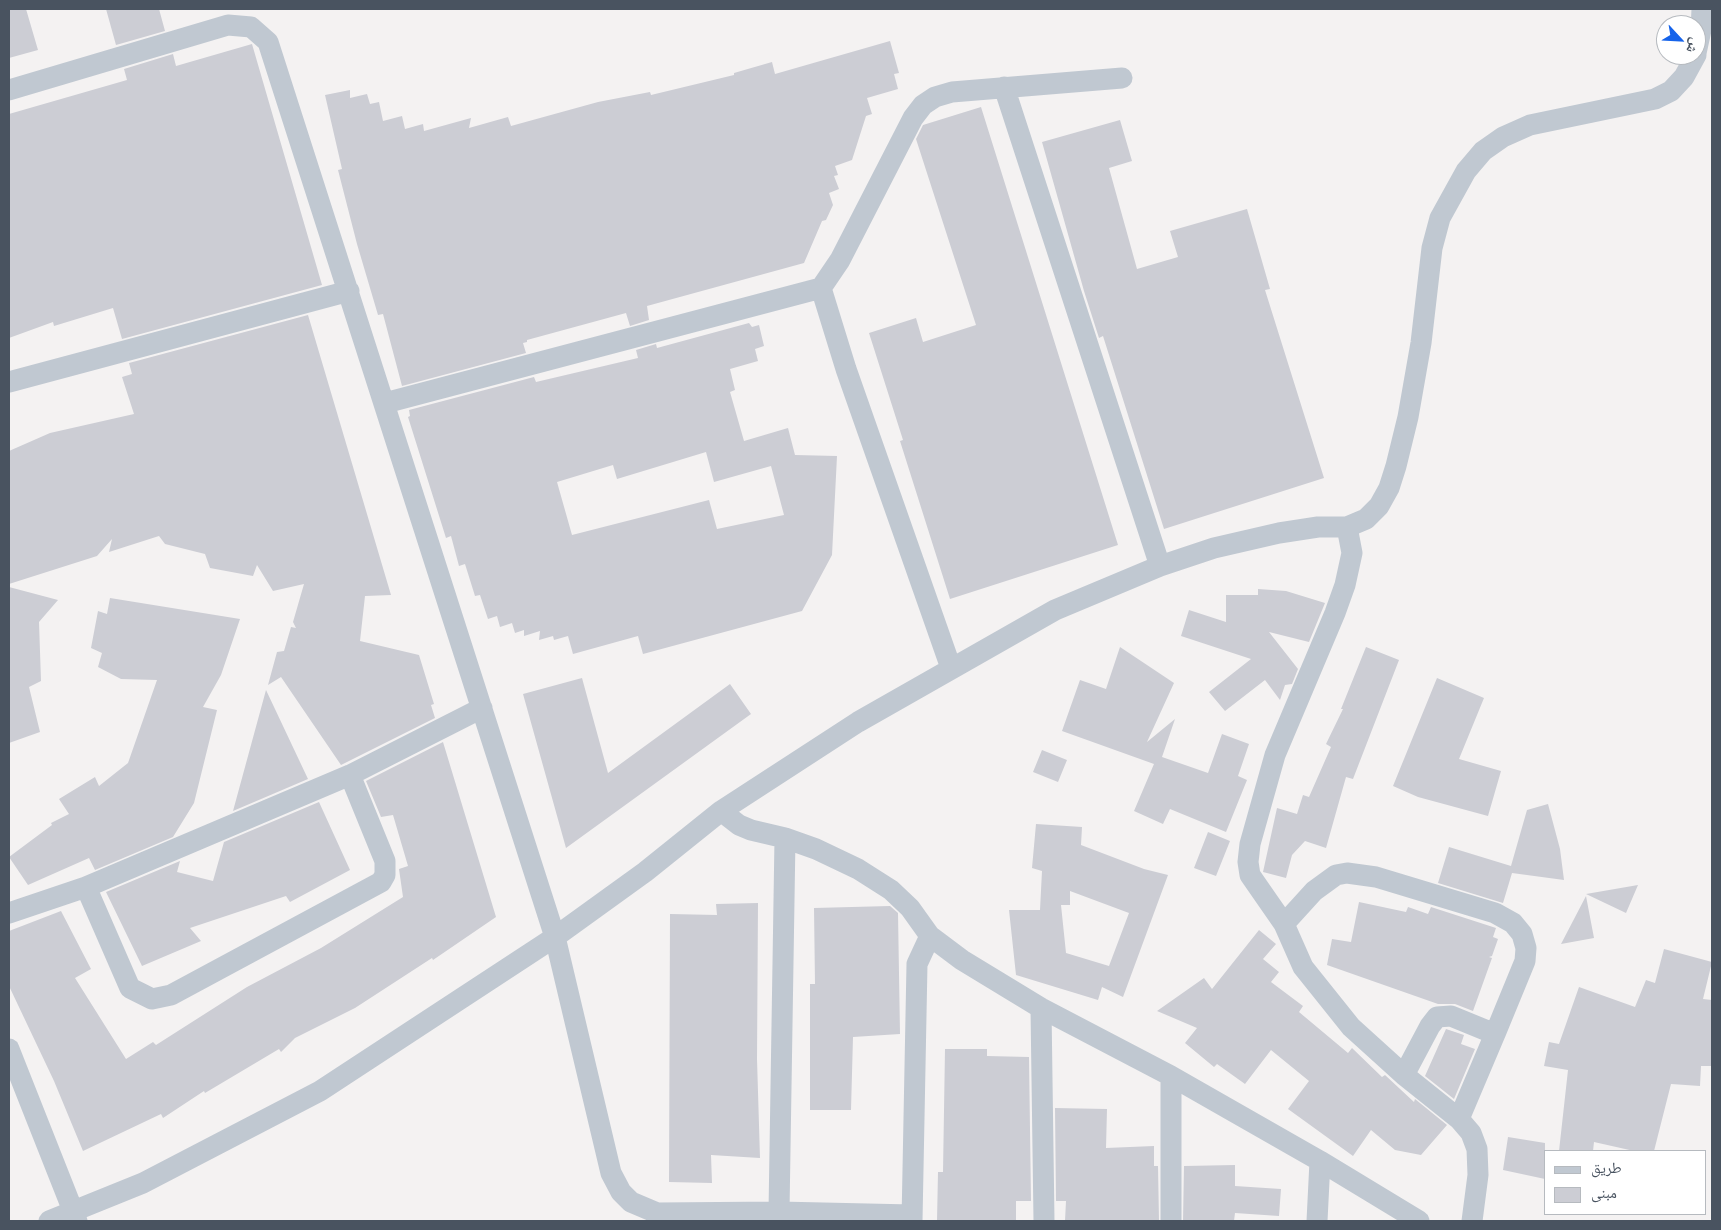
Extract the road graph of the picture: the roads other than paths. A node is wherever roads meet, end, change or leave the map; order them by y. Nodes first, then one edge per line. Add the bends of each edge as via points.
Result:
1 (1690, 65) edge
2 (1122, 78) dead end
3 (1004, 88) junction
4 (9, 90) edge
5 (821, 288) junction
6 (349, 291) junction
7 (9, 382) edge
8 (385, 403) junction
9 (1347, 527) junction
10 (1160, 566) junction
11 (951, 668) junction
12 (482, 708) junction
13 (350, 775) junction
14 (721, 811) junction
15 (785, 838) junction
16 (86, 887) junction
17 (9, 913) edge
18 (1284, 924) junction
19 (930, 936) junction
20 (555, 937) junction
21 (1041, 1008) junction
22 (1495, 1034) junction
23 (9, 1049) edge
24 (1404, 1075) junction
25 (1171, 1076) junction
26 (1459, 1119) junction
27 (1320, 1161) junction
28 (779, 1212) junction
29 (76, 1217) edge
30 (912, 1218) edge
31 (49, 1221) edge
32 (1044, 1221) edge
33 (1171, 1221) edge
34 (1317, 1221) edge
35 (1419, 1221) edge
36 (1472, 1221) edge

1 - 9 street via 1671,91 1655,99 1530,125 1497,141 1466,171 1440,218 1432,248 1408,417 1389,488 1379,506 1366,519
2 - 3 street
3 - 5 street via 952,92 923,105 913,118 840,260
3 - 10 street
4 - 6 street via 228,25 251,27 261,34 273,53
5 - 8 street
5 - 11 street via 846,370
6 - 7 street
6 - 8 street
8 - 12 street
9 - 10 street via 1318,527 1279,533 1214,548
9 - 18 street via 1352,553 1345,585 1275,755 1250,844 1250,874
10 - 11 street via 1055,610
11 - 14 street via 858,722
12 - 13 street
12 - 20 street
13 - 16 street
13 - 16 street via 385,861 385,875 381,882 171,995 152,999 130,988
14 - 15 street via 739,825
14 - 20 street via 645,872
15 - 19 street via 858,868 891,890 910,908
15 - 28 street
16 - 17 street
18 - 22 street via 1314,891 1336,876 1347,873 1376,877 1495,913 1513,923 1522,934 1526,948 1525,961
18 - 24 street via 1303,967 1325,996 1351,1027
19 - 21 street via 962,960
19 - 30 street via 917,964
20 - 28 street via 611,1173 621,1192 631,1202 658,1213
20 - 29 street via 320,1091
21 - 25 street
21 - 32 street
22 - 24 street via 1451,1016 1437,1018
22 - 26 street
23 - 29 street
24 - 26 street
25 - 27 street
25 - 33 street
26 - 36 street via 1471,1133 1477,1149 1478,1175
27 - 34 street
27 - 35 street
28 - 30 street
29 - 31 street

